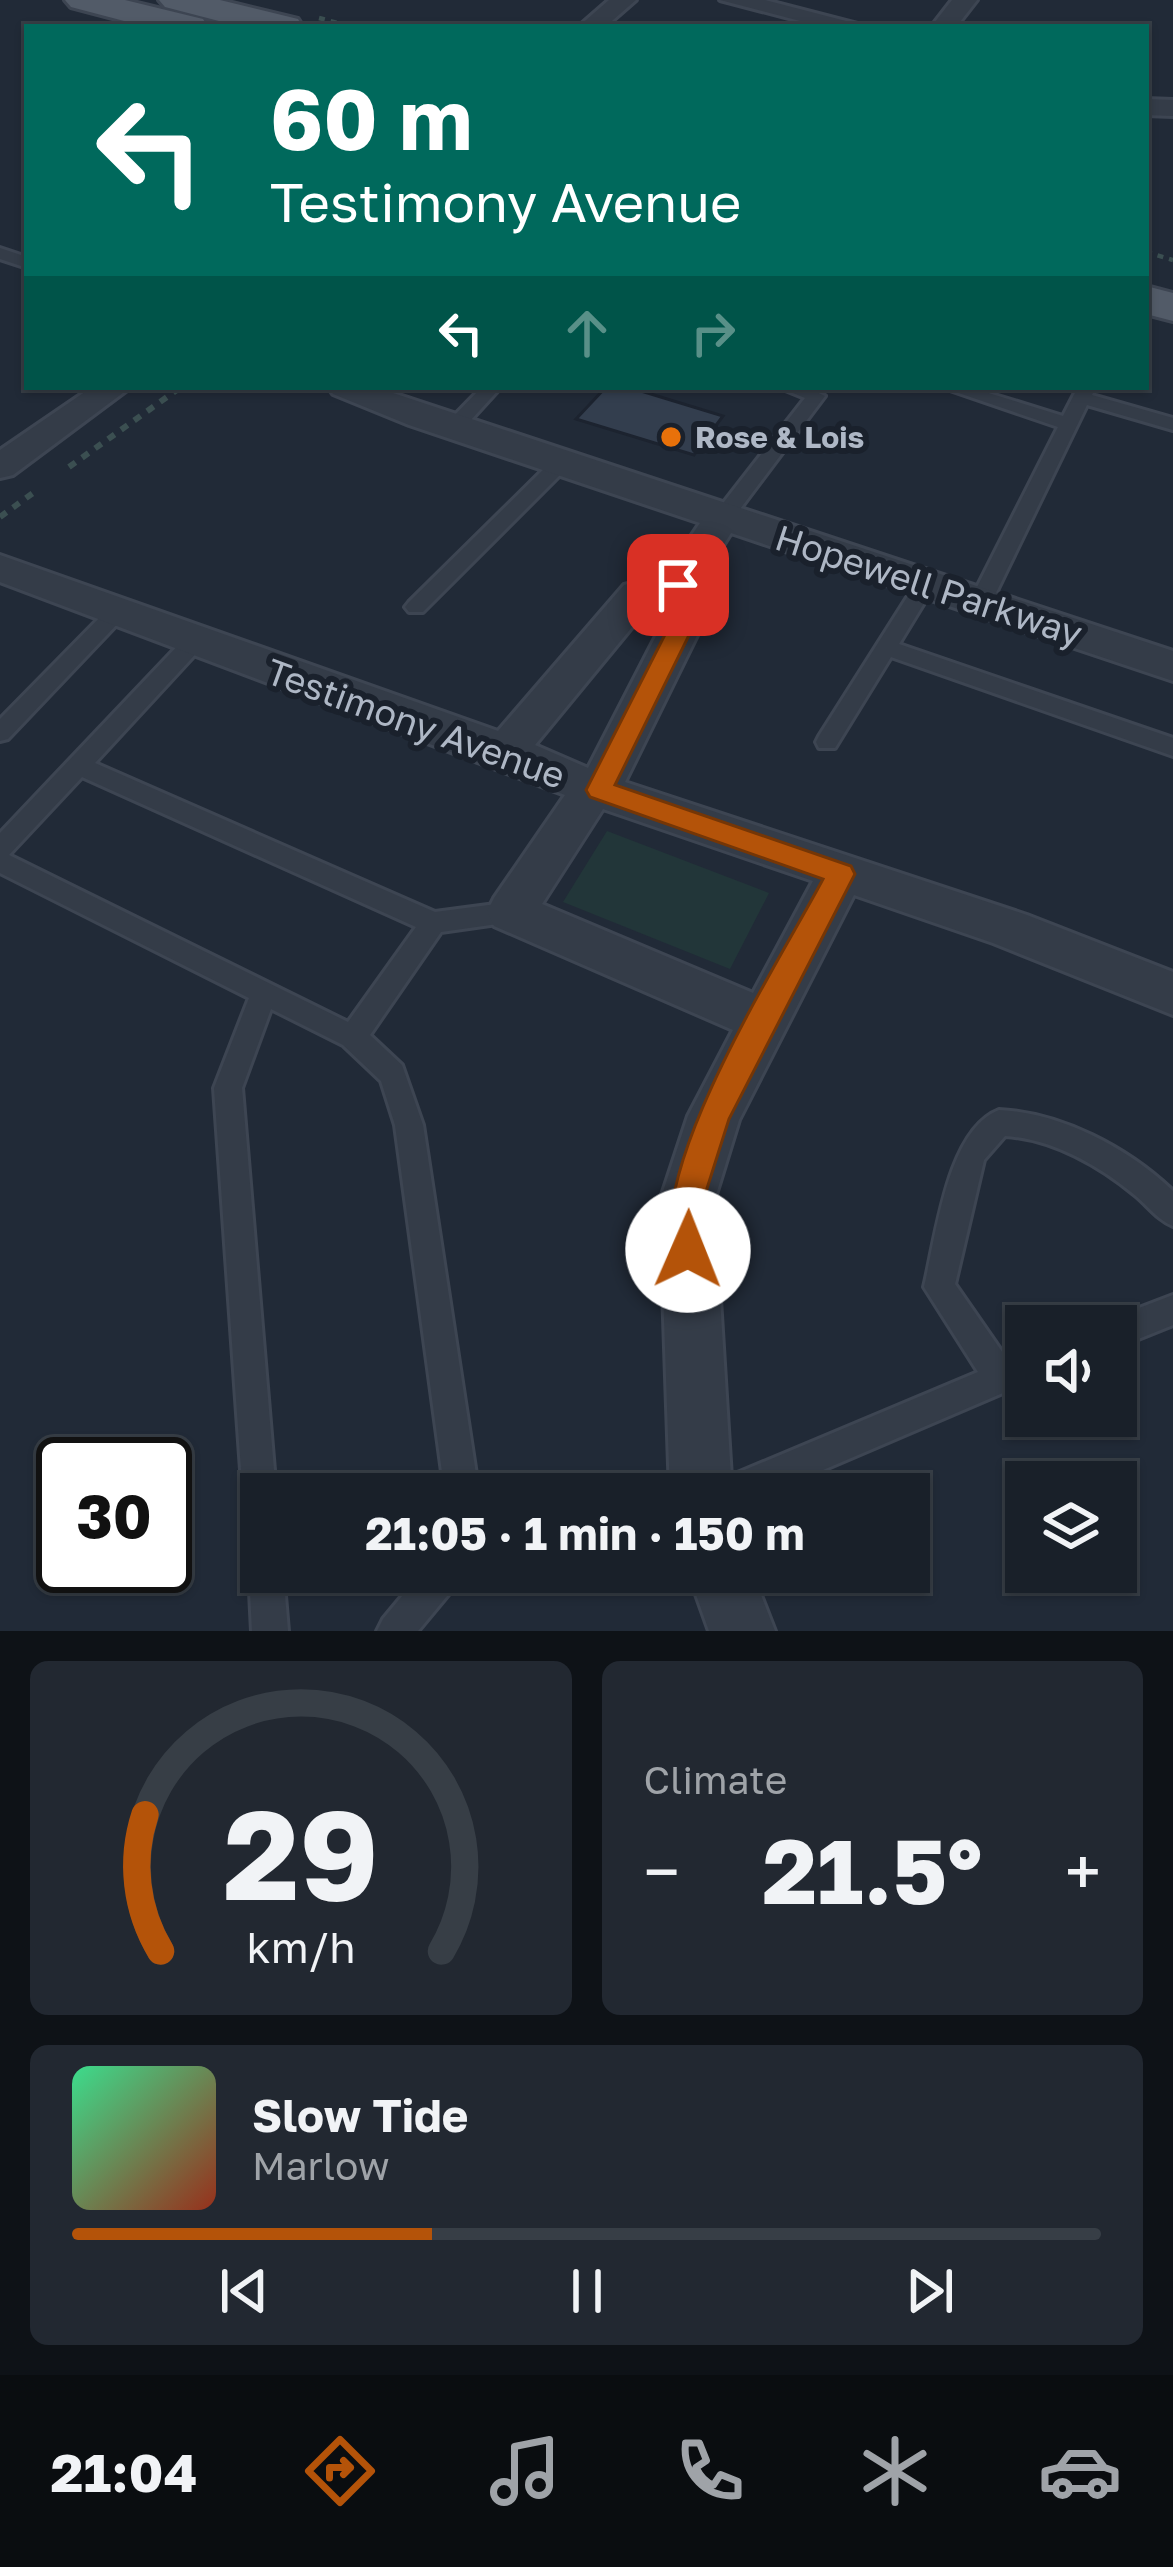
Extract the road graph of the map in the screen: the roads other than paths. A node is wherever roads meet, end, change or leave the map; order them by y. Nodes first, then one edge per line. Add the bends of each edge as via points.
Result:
1 (83, 0) edge
2 (177, 0) edge
3 (624, 0) edge
4 (732, 0) edge
5 (965, 0) edge
6 (178, 24) edge
7 (274, 24) edge
8 (594, 24) edge
9 (843, 24) edge
10 (945, 24) edge
11 (110, 390) edge
12 (352, 390) edge
13 (489, 390) edge
14 (960, 390) edge
15 (819, 391) edge
16 (1084, 393) edge
17 (1069, 424) junction
18 (1173, 424) edge
19 (453, 428) junction
20 (560, 464) junction
21 (0, 467) edge
22 (724, 516) junction
23 (0, 568) edge
24 (678, 585) junction
25 (925, 585) junction
26 (980, 602) junction
27 (416, 607) dead end
28 (116, 613) junction
29 (194, 642) junction
30 (886, 647) junction
31 (1173, 665) edge
32 (0, 733) edge
33 (826, 742) dead end
34 (1173, 747) edge
35 (506, 751) junction
36 (78, 765) junction
37 (596, 789) junction
38 (0, 849) edge
39 (0, 862) edge
40 (841, 874) junction
41 (511, 912) junction
42 (433, 923) junction
43 (264, 992) junction
44 (1173, 994) edge
45 (766, 1021) junction
46 (353, 1036) junction
47 (1173, 1212) edge
48 (1173, 1310) edge
49 (1137, 1324) edge
50 (1005, 1363) edge
51 (1005, 1375) edge
52 (258, 1473) edge
53 (459, 1473) edge
54 (700, 1473) edge
55 (777, 1473) edge
56 (267, 1593) edge
57 (427, 1593) edge
58 (728, 1593) edge
59 (270, 1631) edge
60 (395, 1631) edge
61 (742, 1631) edge

1 - 6 main road
2 - 7 main road
3 - 8 street
4 - 9 street
5 - 10 street
11 - 21 street
12 - 19 street, Hopewell Parkway
13 - 19 lane
14 - 17 lane
15 - 22 lane
16 - 17 lane
16 - 18 lane
17 - 26 lane
19 - 20 street, Hopewell Parkway
20 - 22 street, Hopewell Parkway
20 - 27 lane
22 - 24 street
22 - 25 street, Hopewell Parkway
23 - 28 street, Testimony Avenue
24 - 35 street via 638,594
24 - 37 street via 690,609
25 - 26 street, Hopewell Parkway
25 - 30 lane
26 - 31 street, Hopewell Parkway
28 - 29 street, Testimony Avenue
28 - 32 lane
29 - 35 street, Testimony Avenue
29 - 36 lane
30 - 33 lane
30 - 34 lane
35 - 37 street, Testimony Avenue
36 - 38 lane
36 - 42 lane
37 - 40 street, Testimony Avenue
37 - 41 street
39 - 43 lane
40 - 44 street, Testimony Avenue
40 - 45 street
41 - 42 lane
41 - 45 street
42 - 46 lane
43 - 46 lane
43 - 52 lane via 228,1088
45 - 54 street via 714,1116 687,1201
46 - 53 lane via 392,1074 409,1125
47 - 50 lane via 1104,1158 1025,1121 999,1123 971,1154 939,1287
48 - 49 lane
51 - 55 lane
56 - 59 lane
57 - 60 lane
58 - 61 street

